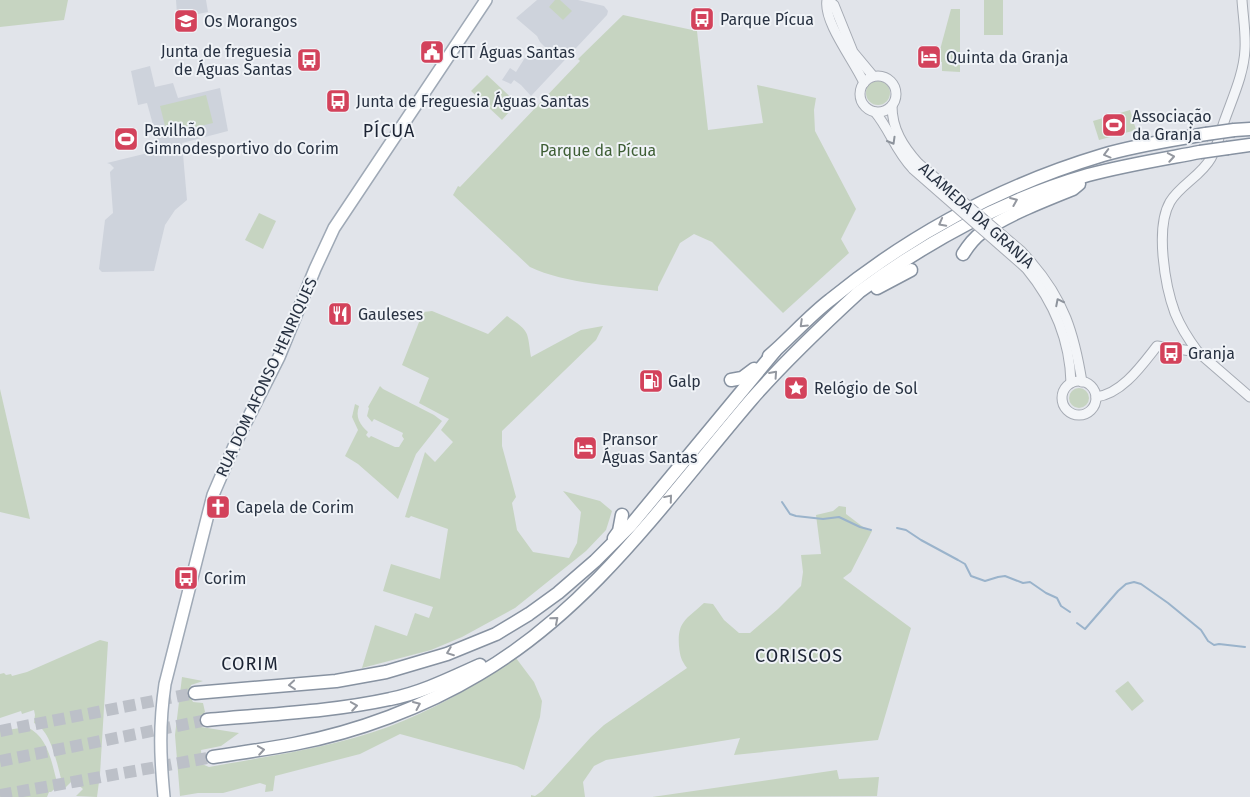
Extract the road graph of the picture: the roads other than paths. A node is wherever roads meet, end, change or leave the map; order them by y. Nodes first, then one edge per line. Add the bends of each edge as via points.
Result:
1 (486, 0) edge
2 (828, 0) edge
3 (1242, 0) edge
4 (873, 76) junction
5 (864, 83) junction
6 (892, 106) junction
7 (875, 112) junction
8 (1250, 128) edge
9 (1250, 146) edge
10 (915, 166) junction
11 (1089, 175) junction
12 (963, 254) dead end
13 (1028, 265) junction
14 (910, 270) dead end
15 (831, 318) junction
16 (1194, 346) junction
17 (1178, 347) junction
18 (775, 351) junction
19 (731, 380) dead end
20 (1082, 382) junction
21 (1071, 383) junction
22 (1096, 397) junction
23 (1250, 397) edge
24 (622, 515) dead end
25 (595, 561) junction
26 (517, 650) junction
27 (195, 693) tunnel mouth
28 (207, 720) tunnel mouth
29 (213, 757) tunnel mouth
30 (164, 797) edge

1 - 30 main road, RUA DOM AFONSO HENRIQUES via 334,228 279,357 213,495 165,684 160,749
2 - 4 street, ALAMEDA DA GRANJA via 834,5 853,52
2 - 5 street, ALAMEDA DA GRANJA via 827,10 841,44
3 - 16 street via 1246,50 1238,84 1213,154 1206,166 1177,193 1164,215 1164,267 1175,313
4 - 5 street
4 - 6 street, ALAMEDA DA GRANJA via 885,77 894,84 896,96
5 - 7 street, ALAMEDA DA GRANJA via 861,101
6 - 7 street
6 - 10 street, ALAMEDA DA GRANJA via 895,129
7 -> 10 street, ALAMEDA DA GRANJA via 900,154
8 -> 18 highway, bridge via 1152,143 1104,155 997,194 895,251 826,303
11 -> 9 highway, bridge via 1200,152
10 - 13 street, ALAMEDA DA GRANJA, bridge
11 - 12 highway via 1073,188 980,234
15 -> 11 highway via 909,257 990,212
20 -> 13 street, ALAMEDA DA GRANJA via 1066,316 1056,295
13 - 21 street, ALAMEDA DA GRANJA via 1058,319 1069,354
14 - 15 highway
26 -> 15 highway via 586,593 752,399
16 - 17 street
16 - 17 street
16 - 23 street
17 - 22 street via 1157,346 1134,374 1118,387
18 - 19 highway via 742,378
18 - 25 highway via 631,526
20 - 21 street
20 - 22 street via 1092,387
21 - 22 street, ALAMEDA DA GRANJA via 1062,396 1065,407 1073,414 1089,412
24 - 25 highway via 619,531
25 -> 27 highway via 529,614 496,634 447,654 386,672 336,681
28 -> 26 highway via 392,699
29 -> 26 highway via 304,742 402,712 442,694

